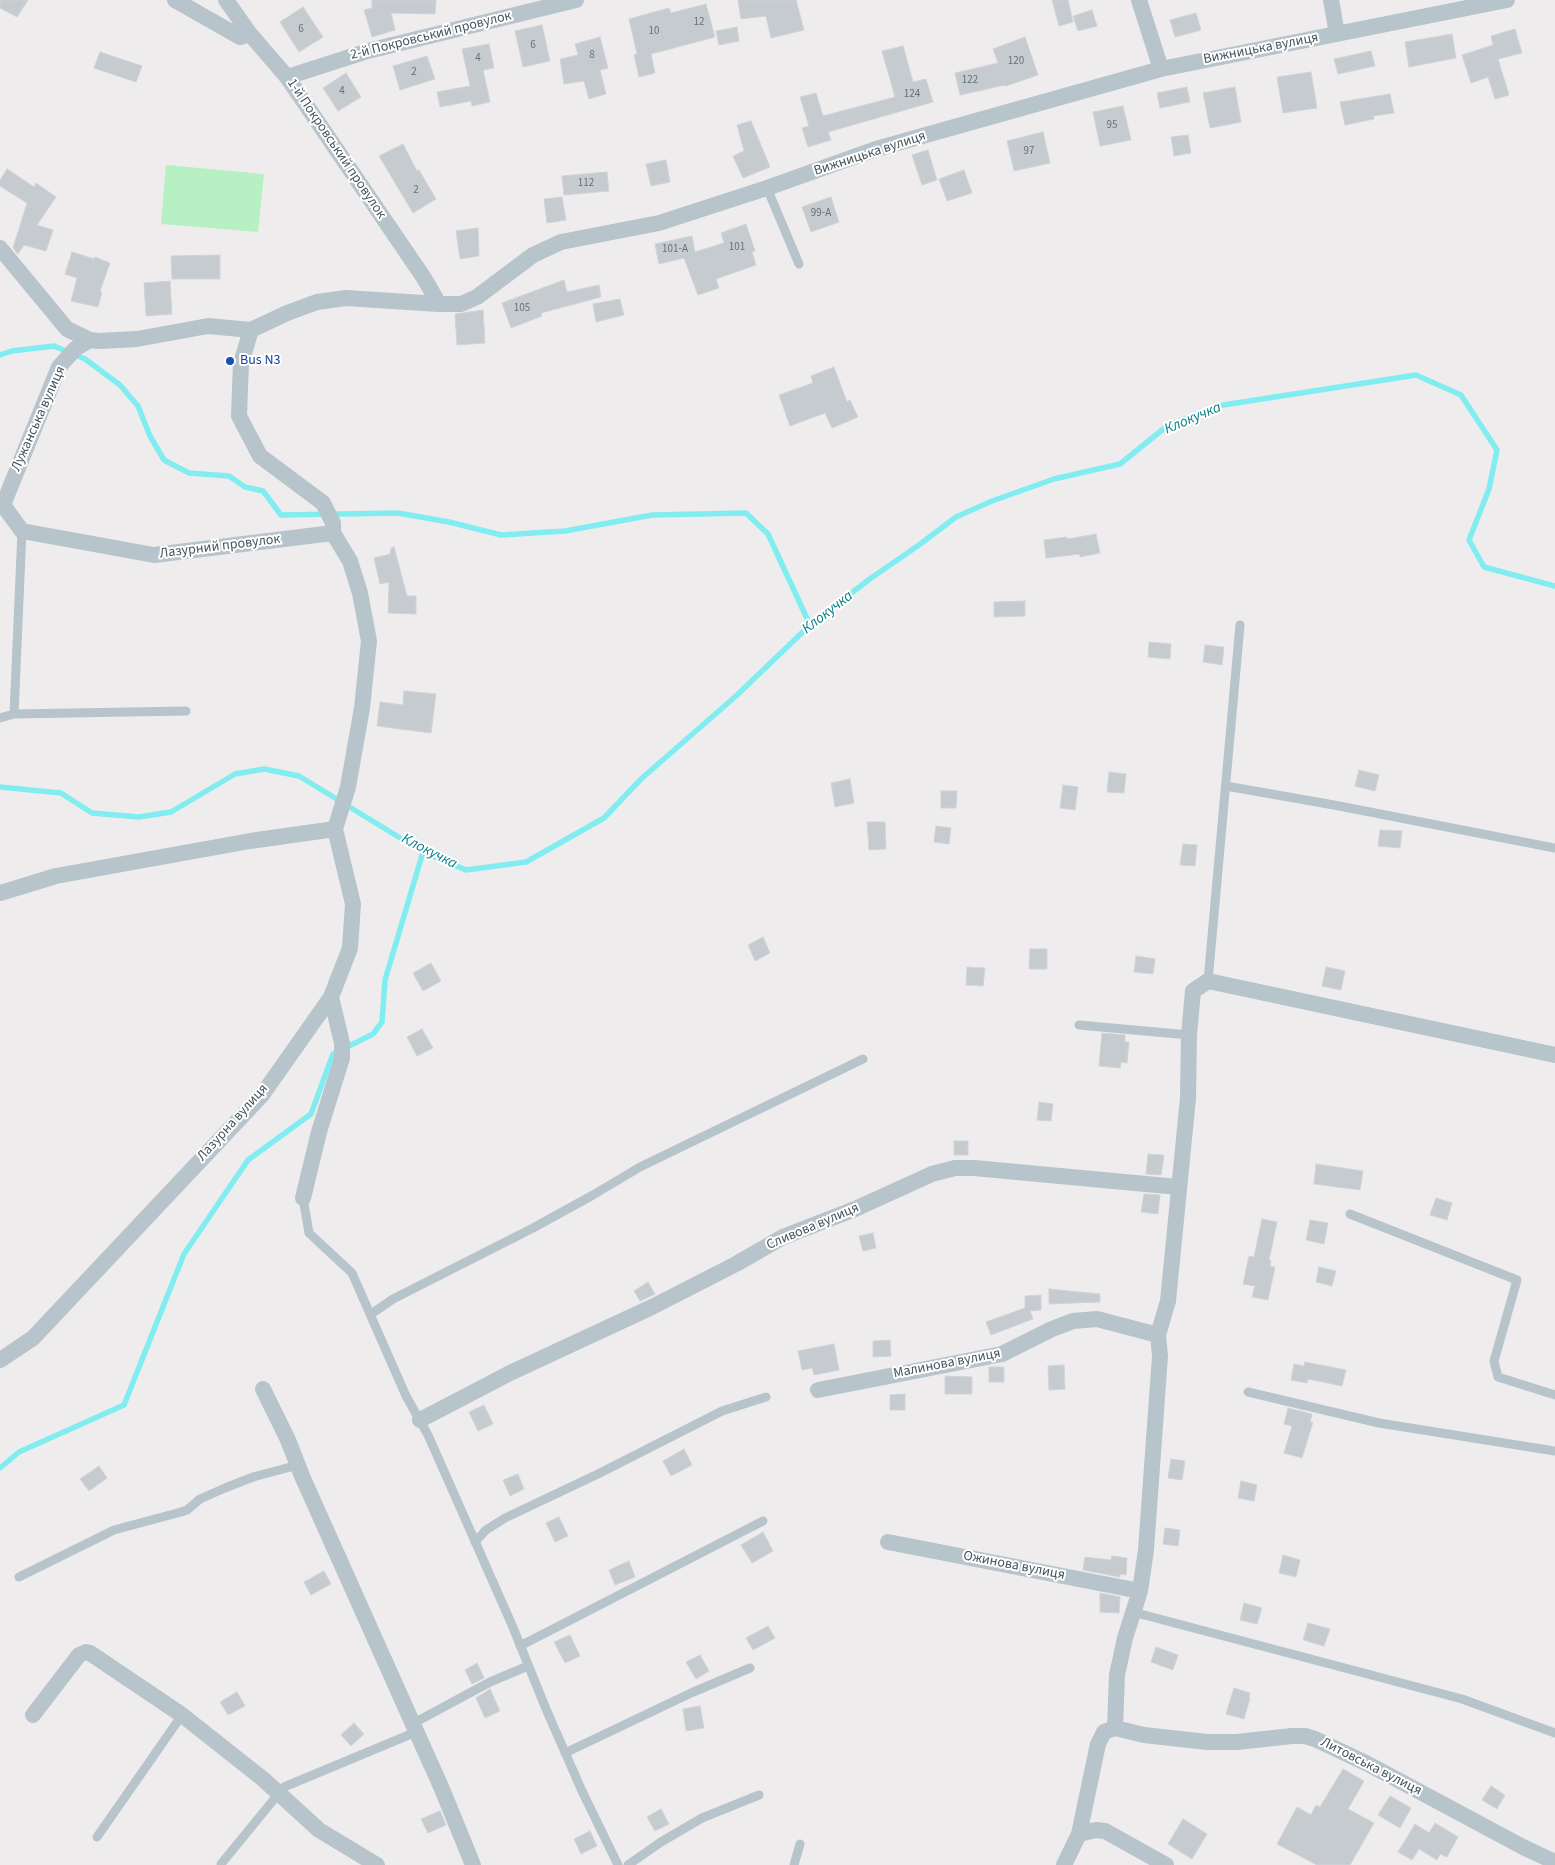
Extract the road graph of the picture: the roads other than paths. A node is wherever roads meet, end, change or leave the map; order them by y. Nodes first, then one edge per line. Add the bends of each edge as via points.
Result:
1 (175, 0) edge
2 (226, 0) edge
3 (576, 0) edge
4 (1139, 0) edge
5 (1331, 0) edge
6 (1507, 0) edge
7 (250, 34) junction
8 (1337, 34) junction
9 (1161, 69) junction
10 (287, 77) junction
11 (767, 188) junction
12 (0, 248) edge
13 (799, 264) dead end
14 (438, 304) junction
15 (251, 330) junction
16 (90, 340) junction
17 (2, 505) edge
18 (333, 528) junction
19 (22, 531) junction
20 (1240, 625) dead end
21 (186, 710) dead end
22 (14, 714) junction
23 (0, 718) edge
24 (1226, 786) junction
25 (335, 828) junction
26 (1555, 848) edge
27 (0, 893) edge
28 (1208, 981) junction
29 (331, 997) junction
30 (1079, 1025) dead end
31 (1189, 1035) junction
32 (1555, 1055) edge
33 (863, 1059) dead end
34 (1178, 1187) junction
35 (303, 1198) joint
36 (1350, 1214) dead end
37 (371, 1314) junction
38 (1158, 1335) junction
39 (0, 1360) edge
40 (263, 1390) dead end
41 (818, 1390) dead end
42 (1248, 1392) dead end
43 (1555, 1395) edge
44 (766, 1397) dead end
45 (420, 1420) junction
46 (1555, 1451) edge
47 (298, 1465) junction
48 (763, 1521) dead end
49 (475, 1542) junction
50 (888, 1542) dead end
51 (19, 1577) dead end
52 (1140, 1591) junction
53 (1133, 1612) junction
54 (520, 1646) junction
55 (528, 1666) junction
56 (750, 1668) dead end
57 (33, 1715) dead end
58 (182, 1715) junction
59 (414, 1728) junction
60 (1115, 1728) junction
61 (1555, 1733) edge
62 (565, 1752) junction
63 (278, 1793) junction
64 (759, 1795) dead end
65 (1079, 1834) junction
66 (97, 1837) dead end
67 (800, 1844) dead end
68 (1555, 1862) edge
69 (221, 1864) edge
70 (372, 1864) edge
71 (474, 1865) edge
72 (618, 1865) edge
73 (628, 1865) edge
74 (794, 1865) edge
75 (1064, 1865) edge
76 (1166, 1865) edge

1 - 7 street via 240,37
2 - 7 street, 1-й Покровський провулок
3 - 10 street, 2-й Покровський провулок via 368,51
4 - 9 street
5 - 8 street
6 - 8 street, Вижницька вулиця
7 - 10 street, 1-й Покровський провулок
8 - 9 street, Вижницька вулиця
9 - 11 street, Вижницька вулиця via 876,149
10 - 14 street, 1-й Покровський провулок
11 - 13 lane
11 - 14 street, Вижницька вулиця via 660,224 561,242 533,255 477,297 461,304
12 - 16 street via 67,329
14 - 15 street, Вижницька вулиця via 346,298 317,302
15 - 16 street via 208,326 137,339
15 - 18 street via 241,363 239,416 260,456 323,503
16 - 17 street, Лужанська вулиця via 75,349 59,367
17 - 19 street
18 - 19 street, Лазурний провулок via 154,556
18 - 25 street via 350,561 369,641 362,708 348,787
19 - 22 lane
20 - 24 lane
21 - 22 lane
22 - 23 lane
24 - 26 lane
24 - 28 lane
25 - 27 street via 56,876
25 - 29 street, Лазурна вулиця via 353,904 350,948
28 - 31 street via 1193,992
28 - 32 street
29 - 35 street via 342,1050
29 - 39 street, Лазурна вулиця via 262,1095 33,1338
30 - 31 lane
31 - 34 street via 1188,1098
33 - 37 lane via 640,1167 525,1233 394,1298
34 - 38 street via 1168,1301
34 - 45 street, Сливова вулиця via 974,1168 948,1169 783,1237 667,1300
35 - 37 lane via 309,1233 352,1272
36 - 43 lane via 1517,1280 1494,1361 1498,1377
37 - 45 lane via 406,1396
38 - 41 street, Малинова вулиця via 1097,1319 1073,1322 1002,1354
38 - 52 street via 1160,1356 1148,1532
40 - 47 street
42 - 46 lane via 1379,1423
44 - 49 lane via 722,1411 505,1518
45 - 49 lane
47 - 51 lane via 224,1488 181,1512 114,1530
47 - 59 street
48 - 54 lane
49 - 54 lane
50 - 52 street, Ожинова вулиця
52 - 53 street
53 - 60 street via 1117,1675
53 - 61 lane via 1462,1699
54 - 55 lane
55 - 59 lane via 490,1682
55 - 62 lane
56 - 62 lane
57 - 58 street via 79,1655 86,1652
58 - 63 street
58 - 66 lane
59 - 63 lane via 289,1784
59 - 71 street
60 - 65 street via 1104,1732 1098,1744
60 - 68 street, Литовська вулиця via 1144,1735 1207,1742 1292,1736 1315,1739
62 - 72 lane
63 - 69 lane
63 - 70 street via 319,1830
64 - 73 lane via 702,1818
65 - 75 street
65 - 76 street via 1105,1831
67 - 74 lane

